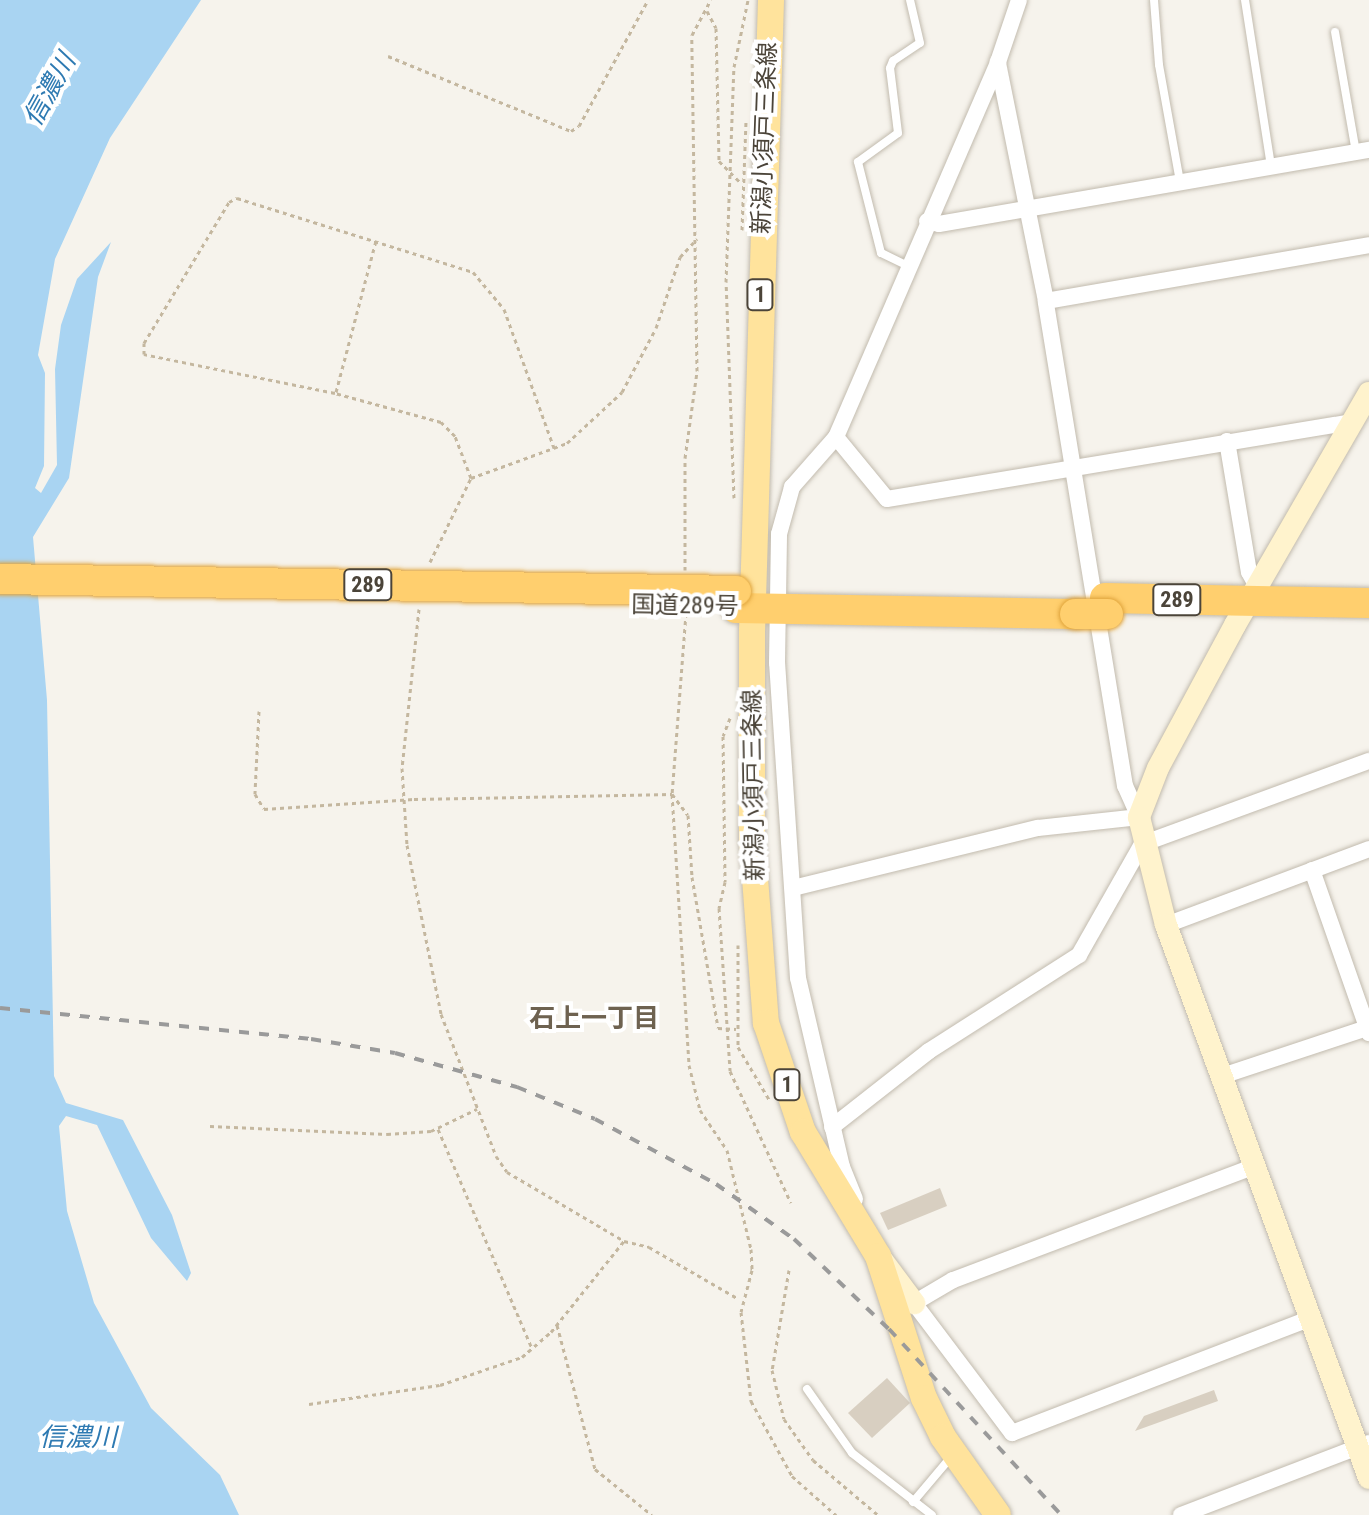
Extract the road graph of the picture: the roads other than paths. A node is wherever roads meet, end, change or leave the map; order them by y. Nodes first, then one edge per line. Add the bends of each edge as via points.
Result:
1 (771, 0) edge
2 (910, 0) edge
3 (1019, 0) edge
4 (1154, 0) edge
5 (1245, 0) edge
6 (1335, 32) dead end
7 (998, 62) junction
8 (1362, 151) edge
9 (1271, 166) junction
10 (1180, 182) junction
11 (1029, 209) junction
12 (927, 221) junction
13 (1369, 245) edge
14 (908, 266) junction
15 (1046, 301) junction
16 (1369, 393) edge
17 (1353, 422) junction
18 (836, 437) junction
19 (1227, 441) junction
20 (1073, 467) junction
21 (0, 579) edge
22 (0, 594) edge
23 (755, 599) junction
24 (1249, 602) junction
25 (1369, 603) edge
26 (1369, 618) edge
27 (1369, 761) edge
28 (1139, 817) junction
29 (1142, 844) junction
30 (1369, 849) edge
31 (1312, 870) junction
32 (793, 888) junction
33 (1166, 925) junction
34 (1368, 1030) edge
35 (1222, 1076) junction
36 (832, 1127) junction
37 (1255, 1166) junction
38 (878, 1256) junction
39 (914, 1303) junction
40 (1311, 1318) junction
41 (807, 1389) dead end
42 (1363, 1445) edge
43 (954, 1453) junction
44 (1369, 1478) edge
45 (913, 1502) junction
46 (932, 1515) edge
47 (998, 1515) edge
48 (1181, 1515) edge

1 - 23 main road, 新潟小須戸三条線 / 1
2 - 14 lane via 920,43 890,68 898,133 858,162 881,253
3 - 7 street
4 - 10 lane via 1159,65
5 - 9 lane
6 - 8 lane
7 - 11 street
7 - 12 street
8 - 9 street
9 - 10 street
10 - 11 street
11 - 12 street via 939,224
11 - 15 street
12 - 14 street
13 - 15 street
14 - 18 street
15 - 20 street
16 - 17 street
17 - 19 street
17 - 24 street
18 - 20 street via 887,499
18 - 23 street via 792,487
19 - 20 street
19 - 24 street via 1249,572
20 - 28 street via 1122,772
21 - 23 highway, 国道289号 / 289, bridge
22 - 23 highway, 国道289号 / 289
23 - 24 highway, 国道289号 / 289, bridge via 1074,606
23 - 32 street
23 - 38 main road, 新潟小須戸三条線 / 1 via 752,838 766,1023 803,1132
24 - 25 highway, 国道289号 / 289
24 - 26 highway, 国道289号 / 289
24 - 28 street via 1158,768
27 - 29 street
28 - 29 street
28 - 32 street via 1038,828
29 - 33 street
29 - 36 street via 1079,955 929,1051
30 - 31 street
31 - 33 street
31 - 34 street
32 - 36 street via 798,978
33 - 35 street
34 - 35 street
35 - 37 street
36 - 38 street via 842,1167
37 - 39 street via 953,1280
37 - 40 street
38 - 39 street
38 - 43 main road, 新潟小須戸三条線 / 1 via 924,1398
39 - 40 street via 1012,1433
40 - 42 street
41 - 45 lane via 852,1453
42 - 44 street
42 - 48 street
43 - 45 lane
43 - 47 main road, 新潟小須戸三条線 / 1
45 - 46 lane

